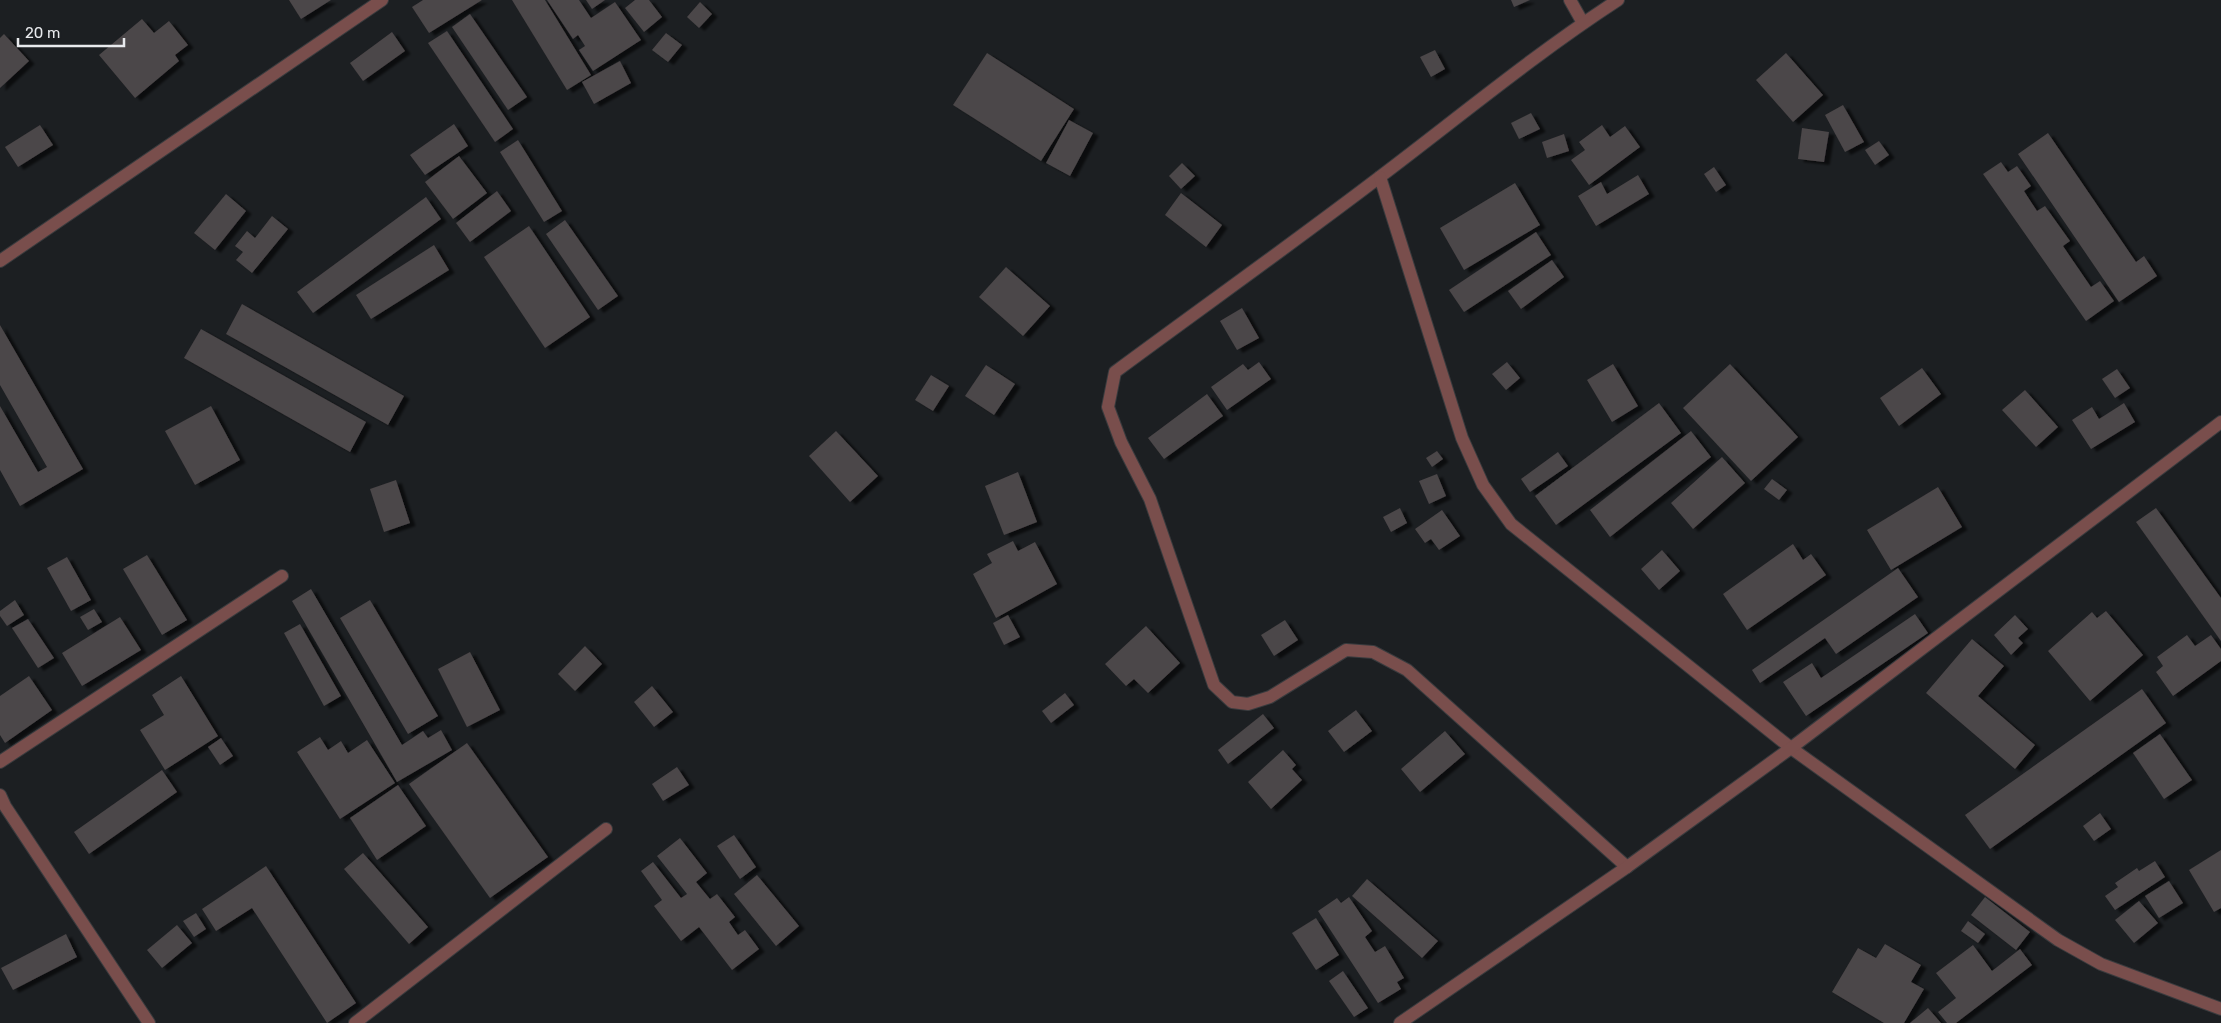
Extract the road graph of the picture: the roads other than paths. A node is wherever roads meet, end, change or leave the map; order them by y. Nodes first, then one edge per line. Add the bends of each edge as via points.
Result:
1 (382, 0) edge
2 (1570, 0) edge
3 (1618, 0) edge
4 (1583, 23) junction
5 (1380, 177) junction
6 (0, 261) edge
7 (2221, 422) edge
8 (282, 576) dead end
9 (1791, 748) junction
10 (0, 762) edge
11 (2, 804) edge
12 (606, 829) dead end
13 (1627, 867) junction
14 (2221, 1009) edge
15 (149, 1023) edge
16 (355, 1023) edge
17 (1400, 1023) edge

1 - 6 street
2 - 4 street
3 - 4 street
4 - 5 street
5 - 9 street via 1462,438 1483,485 1511,524
5 - 13 street via 1115,372 1108,408 1120,442 1150,499 1214,685 1232,702 1248,704 1270,696 1346,650 1373,652 1406,670
7 - 9 street
8 - 10 street
9 - 13 street
9 - 14 street via 2058,940 2101,964
11 - 15 street
12 - 16 street
13 - 17 street

